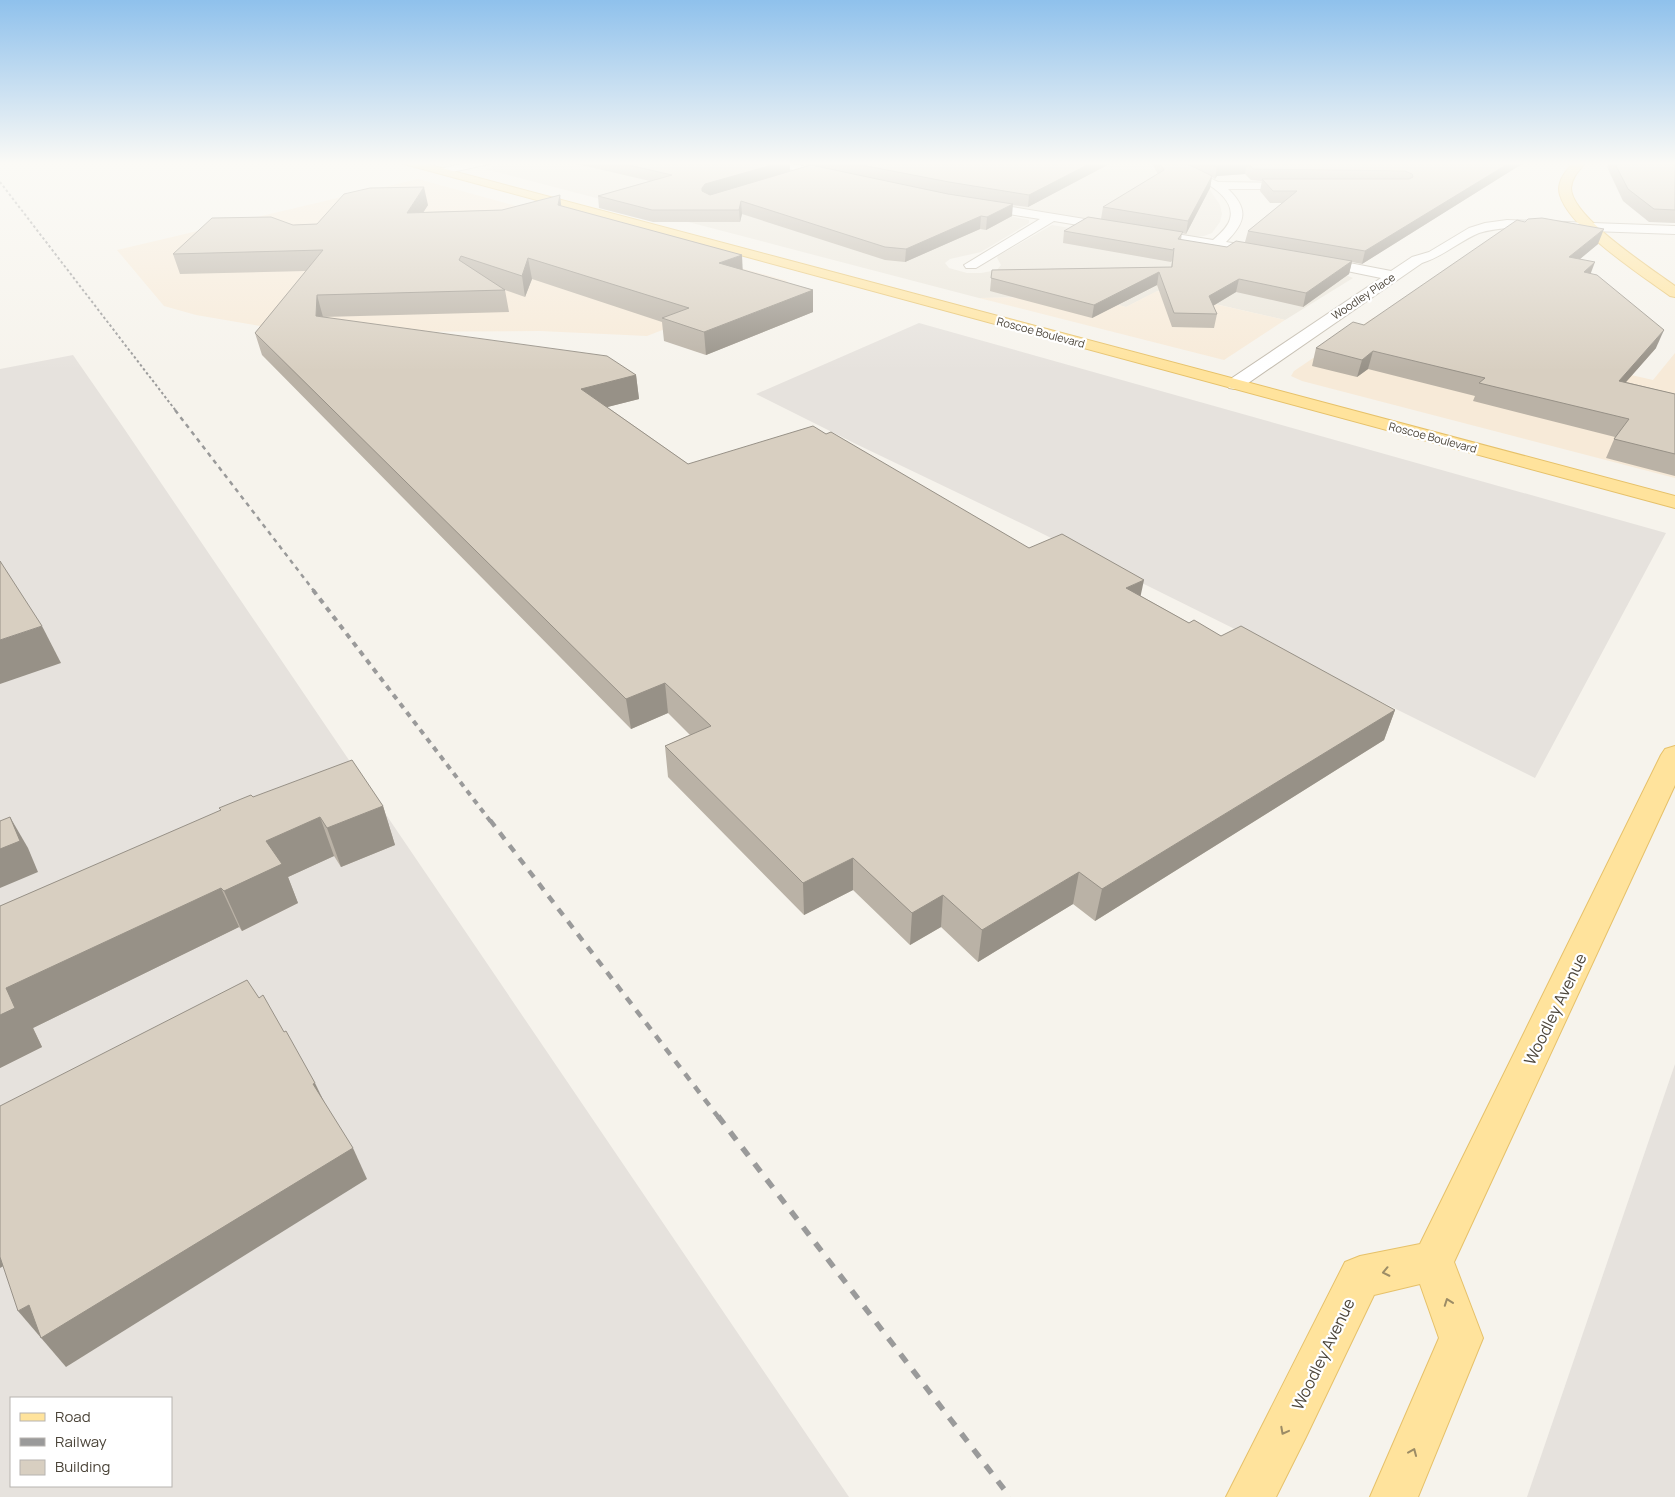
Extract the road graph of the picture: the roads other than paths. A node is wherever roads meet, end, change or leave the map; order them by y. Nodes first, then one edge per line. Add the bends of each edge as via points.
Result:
1 (669, 232) edge
2 (1027, 232) edge
3 (1139, 232) edge
4 (1226, 232) edge
5 (1474, 232) edge
6 (1597, 232) edge
7 (1216, 244) junction
8 (1278, 254) edge
9 (1296, 257) edge
10 (971, 265) dead end
11 (1393, 276) junction
12 (1675, 293) edge
13 (1235, 384) junction
14 (1675, 502) edge
15 (1675, 755) edge
16 (1433, 1261) junction
17 (1250, 1497) edge
18 (1394, 1497) edge

1 - 13 main road, Roscoe Boulevard
2 - 10 street
3 - 7 street
4 - 7 street
5 - 11 street, Woodley Place via 1434,255 1417,260
6 - 12 main road
7 - 8 street
9 - 11 street
11 - 13 street, Woodley Place
13 - 14 main road, Roscoe Boulevard
15 - 16 main road, Woodley Avenue
16 -> 17 main road, Woodley Avenue via 1360,1277
18 -> 16 main road via 1461,1338

